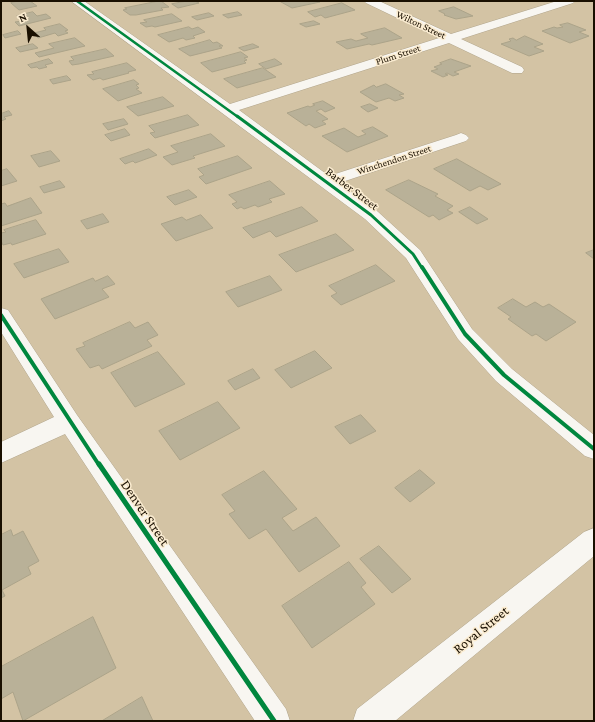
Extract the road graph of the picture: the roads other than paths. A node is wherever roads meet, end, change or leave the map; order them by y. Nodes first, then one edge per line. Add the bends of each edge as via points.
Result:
1 (77, 1) edge
2 (370, 1) edge
3 (569, 1) edge
4 (450, 38) junction
5 (517, 70) dead end
6 (228, 109) junction
7 (461, 138) dead end
8 (326, 182) junction
9 (1, 315) edge
10 (69, 421) junction
11 (594, 449) edge
12 (1, 453) edge
13 (594, 540) edge
14 (274, 721) edge
15 (369, 721) edge

1 - 6 street, Barber Street
2 - 4 street, Wilton Street
3 - 4 street, Plum Street
4 - 5 street, Wilton Street
4 - 6 street, Plum Street
6 - 8 street, Barber Street
7 - 8 street, Winchendon Street
8 - 11 street, Barber Street via 371,215 413,254 465,334 504,374
9 - 10 street, Denver Street
10 - 12 street
10 - 14 street, Denver Street
13 - 15 street, Royal Street

